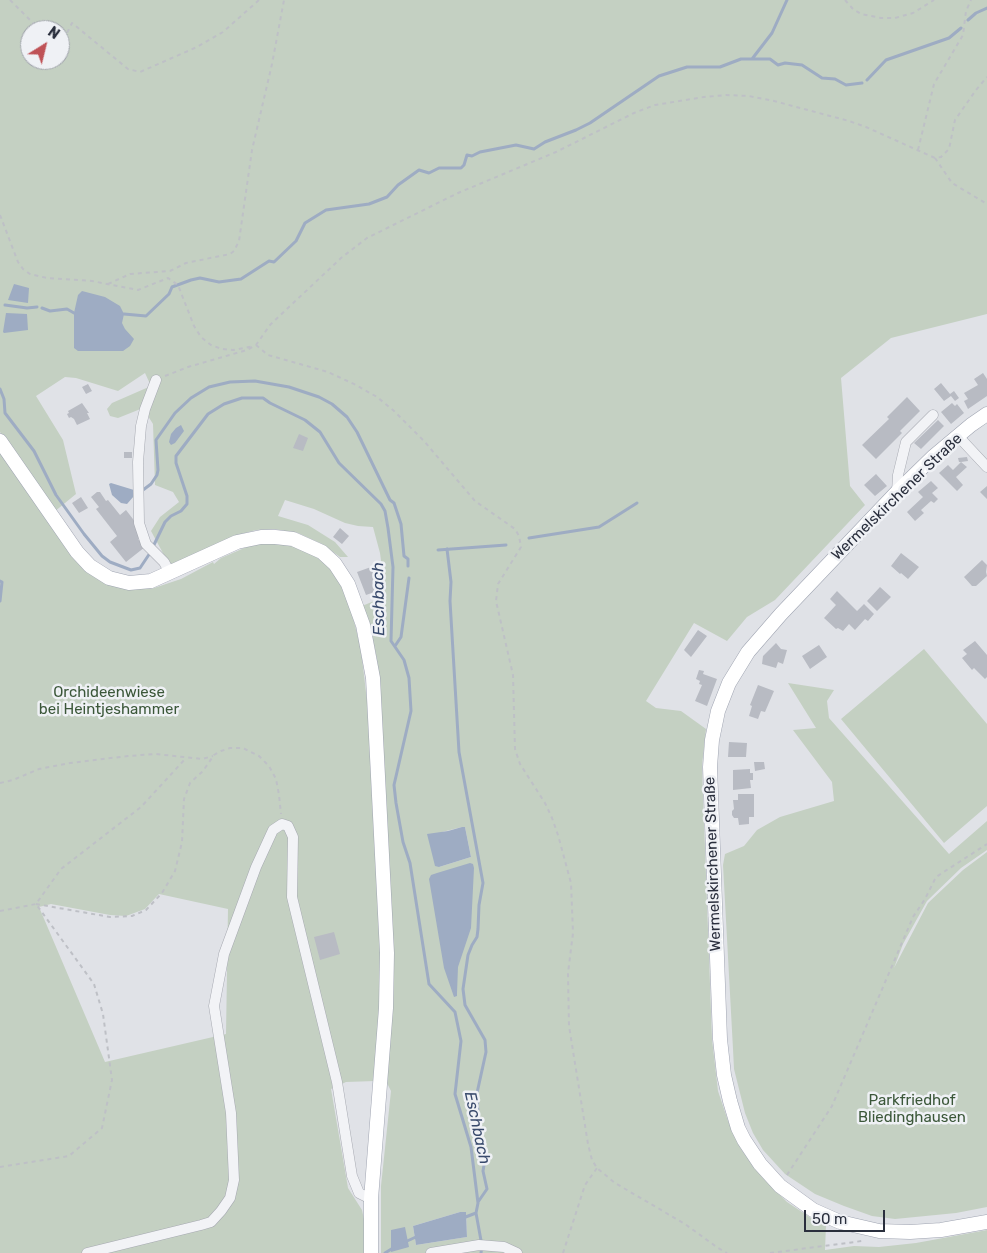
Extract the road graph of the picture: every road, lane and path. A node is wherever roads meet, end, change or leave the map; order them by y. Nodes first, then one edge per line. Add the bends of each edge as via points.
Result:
1 (10, 0) edge
2 (259, 0) edge
3 (284, 0) edge
4 (846, 0) edge
5 (934, 0) edge
6 (971, 0) edge
7 (30, 20) edge
8 (70, 27) edge
9 (987, 77) edge
10 (918, 150) junction
11 (935, 158) junction
12 (987, 204) edge
13 (0, 215) edge
14 (108, 284) junction
15 (256, 345) junction
16 (156, 380) joint
17 (987, 414) edge
18 (933, 416) dead end
19 (958, 436) junction
20 (0, 441) edge
21 (987, 467) edge
22 (897, 492) junction
23 (170, 573) junction
24 (214, 756) junction
25 (186, 758) junction
26 (0, 783) edge
27 (282, 824) junction
28 (987, 844) edge
29 (36, 904) junction
30 (0, 911) edge
31 (0, 1167) edge
32 (597, 1168) junction
33 (780, 1186) junction
34 (371, 1199) junction
35 (987, 1222) edge
36 (879, 1231) junction
37 (87, 1253) edge
38 (371, 1253) edge
39 (431, 1253) edge
40 (517, 1253) edge
41 (563, 1253) edge
42 (727, 1253) edge
43 (770, 1253) edge

1 - 7 path
2 - 8 path via 223,32 140,72 128,69 72,23
3 - 14 path via 252,150 239,241 234,251 186,263 170,271 130,274
4 - 5 path via 861,14 895,18 913,13
6 - 10 path via 963,35 934,84
9 - 11 path via 955,120 949,149
10 - 11 path
10 - 15 path via 849,121 749,96 704,97 655,105 556,152 458,193 367,238 270,325
11 - 12 path via 952,183
13 - 14 path via 18,262 30,274
14 - 15 path via 138,290 165,278 172,279 178,285 194,326 211,345 233,350
15 - 16 path
15 - 32 path via 268,355 328,372 376,397 424,441 475,501 515,529 519,536 521,547 498,584 496,601 513,675 515,749 520,764 552,818 571,883 573,933 568,973 569,1026 588,1144
16 - 23 street via 142,418 138,462 139,523 148,546
17 - 19 main road, Wermelskirchener Straße
18 - 22 street via 906,442 900,460
19 - 21 street
19 - 22 main road, Wermelskirchener Straße
20 - 23 main road via 71,545 98,572 115,580 137,583
22 - 33 main road, Wermelskirchener Straße via 748,652 729,682 712,740 710,790 724,1075 744,1140
23 - 34 main road via 245,540 268,536 293,539 322,552 339,570 363,625 371,662 376,717 387,984
24 - 25 path
24 - 27 path via 230,748 243,748 259,756 269,766 276,779
24 - 29 path via 190,783 184,799 182,842 175,871 162,893 146,910 132,916 110,917
25 - 26 path via 156,754 70,763 39,769
25 - 29 path via 141,807 61,869
27 - 34 street via 288,826 293,837 292,897 337,1082 352,1176 359,1193
27 - 37 street via 273,830 256,867 224,954 214,1006 231,1113 234,1180 230,1198 206,1224
28 - 33 path via 936,877 914,917 832,1106
29 - 30 path
29 - 31 path via 94,984 103,1014 112,1080 102,1128 69,1156
32 - 41 path via 586,1185
32 - 42 path via 615,1183
33 - 36 main road, Wermelskirchener Straße via 822,1215 855,1227
34 - 38 main road
35 - 36 main road, Wermelskirchener Straße via 926,1231
36 - 43 path via 866,1240
39 - 40 street via 483,1246 504,1247

